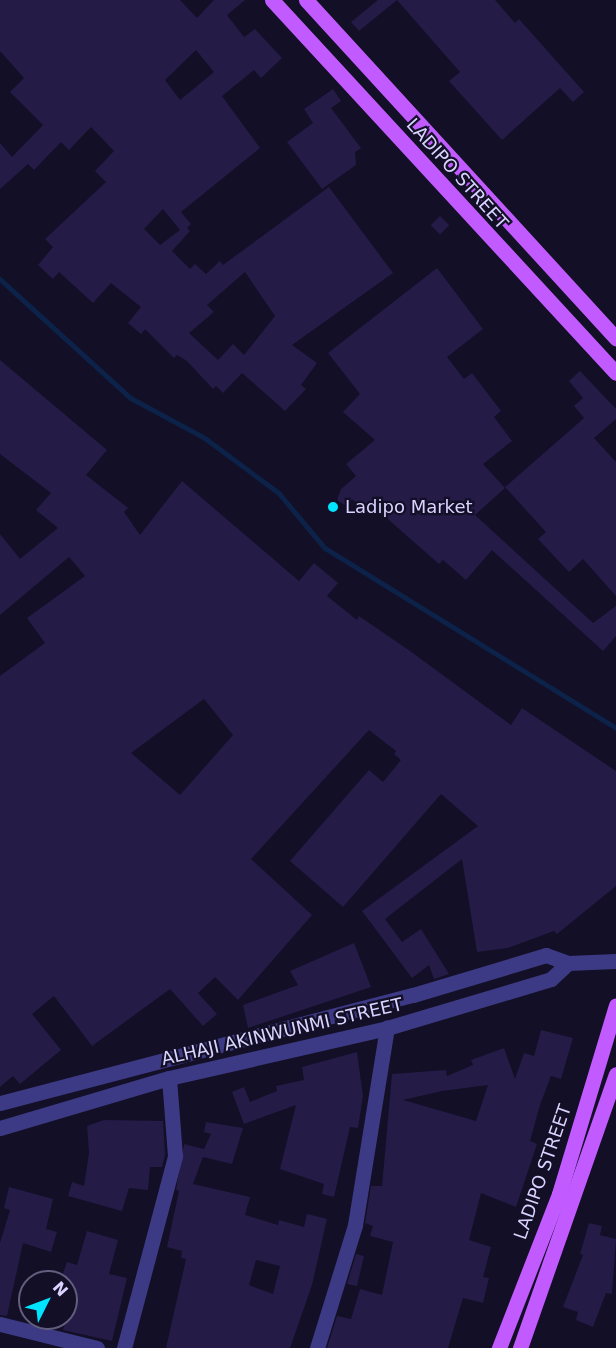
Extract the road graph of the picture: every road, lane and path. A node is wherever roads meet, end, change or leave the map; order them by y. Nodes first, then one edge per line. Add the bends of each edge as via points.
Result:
1 (272, 0) edge
2 (306, 0) edge
3 (616, 338) edge
4 (616, 373) edge
5 (616, 961) edge
6 (567, 963) junction
7 (616, 1005) edge
8 (387, 1028) junction
9 (616, 1074) edge
10 (169, 1078) junction
11 (0, 1103) edge
12 (0, 1128) edge
13 (0, 1324) edge
14 (97, 1348) edge
15 (124, 1348) edge
16 (317, 1348) edge
17 (499, 1348) edge
18 (520, 1348) edge

1 - 4 main road, LADIPO STREET
2 - 3 main road, LADIPO STREET
5 - 6 street, ALHAJI AKINWUNMI STREET
6 - 8 street, ALHAJI AKINWUNMI STREET via 551,979
6 - 11 street, ALHAJI AKINWUNMI STREET via 546,955 413,995
7 - 17 main road, LADIPO STREET via 559,1194
8 - 10 street, ALHAJI AKINWUNMI STREET
8 - 16 street via 355,1225
9 - 18 main road, LADIPO STREET
10 - 12 street, ALHAJI AKINWUNMI STREET
10 - 15 street via 175,1156
13 - 14 street

